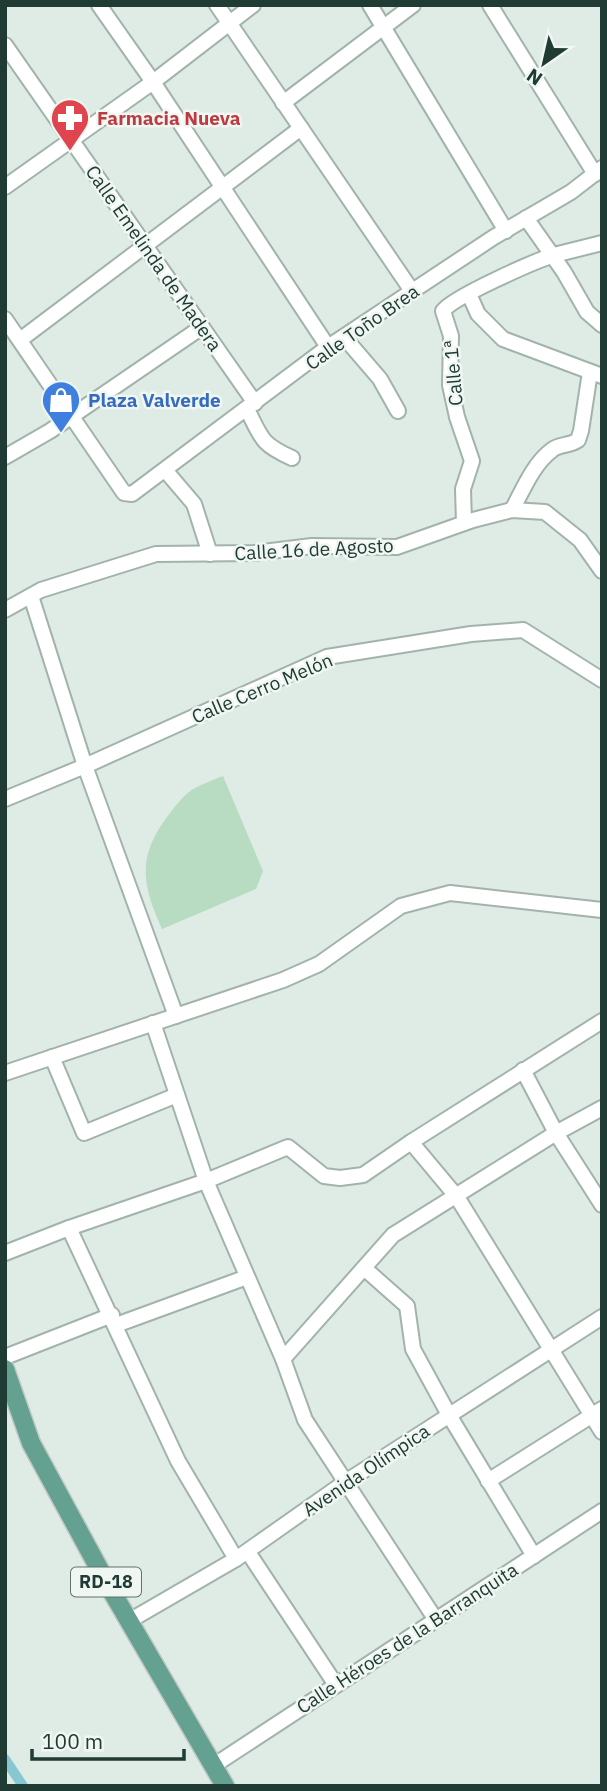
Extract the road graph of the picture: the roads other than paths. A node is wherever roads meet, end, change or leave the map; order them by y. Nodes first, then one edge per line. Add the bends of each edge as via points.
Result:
1 (99, 5) edge
2 (217, 5) edge
3 (253, 5) edge
4 (370, 5) edge
5 (413, 5) edge
6 (490, 5) edge
7 (231, 24) junction
8 (384, 26) junction
9 (8, 54) edge
10 (153, 82) junction
11 (284, 103) junction
12 (300, 128) junction
13 (71, 139) junction
14 (599, 174) edge
15 (5, 187) edge
16 (221, 188) junction
17 (526, 218) junction
18 (506, 231) junction
19 (602, 243) edge
20 (147, 246) junction
21 (552, 256) junction
22 (412, 291) junction
23 (469, 294) junction
24 (5, 319) edge
25 (602, 325) edge
26 (202, 327) junction
27 (344, 337) junction
28 (20, 340) junction
29 (328, 347) junction
30 (598, 374) edge
31 (251, 406) junction
32 (398, 411) dead end
33 (72, 416) junction
34 (5, 457) edge
35 (292, 458) dead end
36 (165, 470) junction
37 (512, 510) junction
38 (464, 523) junction
39 (211, 554) junction
40 (602, 571) edge
41 (31, 596) junction
42 (5, 610) edge
43 (602, 680) edge
44 (85, 766) junction
45 (5, 799) edge
46 (602, 911) edge
47 (176, 1016) junction
48 (602, 1021) edge
49 (153, 1024) junction
50 (52, 1057) junction
51 (523, 1070) junction
52 (5, 1073) edge
53 (177, 1095) junction
54 (602, 1108) edge
55 (556, 1133) junction
56 (411, 1142) junction
57 (206, 1181) junction
58 (457, 1196) junction
59 (602, 1205) edge
60 (69, 1228) junction
61 (5, 1253) edge
62 (364, 1268) junction
63 (247, 1277) junction
64 (602, 1317) edge
65 (114, 1320) junction
66 (551, 1350) junction
67 (5, 1357) edge
68 (283, 1359) junction
69 (5, 1369) edge
70 (596, 1412) edge
71 (449, 1415) junction
72 (602, 1432) edge
73 (488, 1481) junction
74 (344, 1483) junction
75 (602, 1511) edge
76 (242, 1556) junction
77 (534, 1556) junction
78 (436, 1620) junction
79 (129, 1621) junction
80 (336, 1685) junction
81 (213, 1766) junction
82 (225, 1786) edge

1 - 10 street
2 - 7 street
3 - 7 street
4 - 8 street
5 - 8 street
6 - 14 street
7 - 10 street
7 - 11 street
8 - 11 street
8 - 18 street
9 - 13 street, Calle Emelinda de Madera
10 - 13 street
10 - 16 street
11 - 12 street
12 - 16 street
12 - 22 street
13 - 15 street
13 - 20 street, Calle Emelinda de Madera
14 - 17 street, Calle Toño Brea
16 - 20 street
16 - 29 street
17 - 18 street, Calle Toño Brea
17 - 21 street
18 - 22 street, Calle Toño Brea
19 - 21 street, Calle 1ª
20 - 26 street, Calle Emelinda de Madera
20 - 28 street
21 - 23 street, Calle 1ª
21 - 25 street via 587,312
22 - 27 street, Calle Toño Brea
23 - 30 street via 478,314 503,339
23 - 38 street, Calle 1ª via 443,311 451,336 450,385 472,461 463,489
24 - 28 street
26 - 31 street, Calle Emelinda de Madera
26 - 33 street
27 - 29 street, Calle Toño Brea
27 - 32 street via 380,379
28 - 33 street
29 - 31 street, Calle Toño Brea
30 - 37 street via 578,440 547,455
31 - 35 street, Calle Emelinda de Madera via 261,437
31 - 36 street, Calle Toño Brea
33 - 34 street
33 - 36 street, Calle Toño Brea via 124,493 132,494
36 - 39 street via 194,504
37 - 38 street, Calle 16 de Agosto
37 - 40 street, Calle 16 de Agosto via 545,512 579,540
38 - 39 street, Calle 16 de Agosto via 397,547
39 - 41 street, Calle 16 de Agosto via 156,554
41 - 42 street, Calle 16 de Agosto
41 - 44 street
43 - 44 street, Calle Cerro Melón via 523,630 327,657
44 - 45 street, Calle Cerro Melón
44 - 47 street
46 - 47 street via 450,893 401,906 319,964
47 - 49 street
48 - 51 street
49 - 50 street
49 - 53 street
50 - 52 street
50 - 53 street via 84,1133
51 - 55 street
51 - 56 street
53 - 57 street
54 - 55 street
55 - 58 street
55 - 59 street
56 - 57 street via 363,1175 324,1176 288,1147
56 - 58 street
57 - 60 street
57 - 63 street
58 - 62 street via 393,1235
58 - 66 street
60 - 61 street
60 - 65 street
62 - 68 street
62 - 71 street via 407,1306 413,1349
63 - 65 street
63 - 68 street
64 - 66 street, Avenida Olímpica
65 - 67 street
65 - 76 street via 178,1461
66 - 70 street
66 - 71 street, Avenida Olímpica
68 - 74 street via 305,1420
69 - 79 main road, RD-18 via 31,1443
70 - 72 street
70 - 73 street
71 - 73 street
71 - 74 street, Avenida Olímpica
73 - 77 street
74 - 76 street, Avenida Olímpica
74 - 78 street
75 - 77 street, Calle Héroes de la Barranquita
76 - 79 street, Avenida Olímpica
76 - 80 street
77 - 78 street, Calle Héroes de la Barranquita
78 - 80 street, Calle Héroes de la Barranquita
79 - 81 main road, RD-18
80 - 81 street, Calle Héroes de la Barranquita
81 - 82 main road, RD-18

